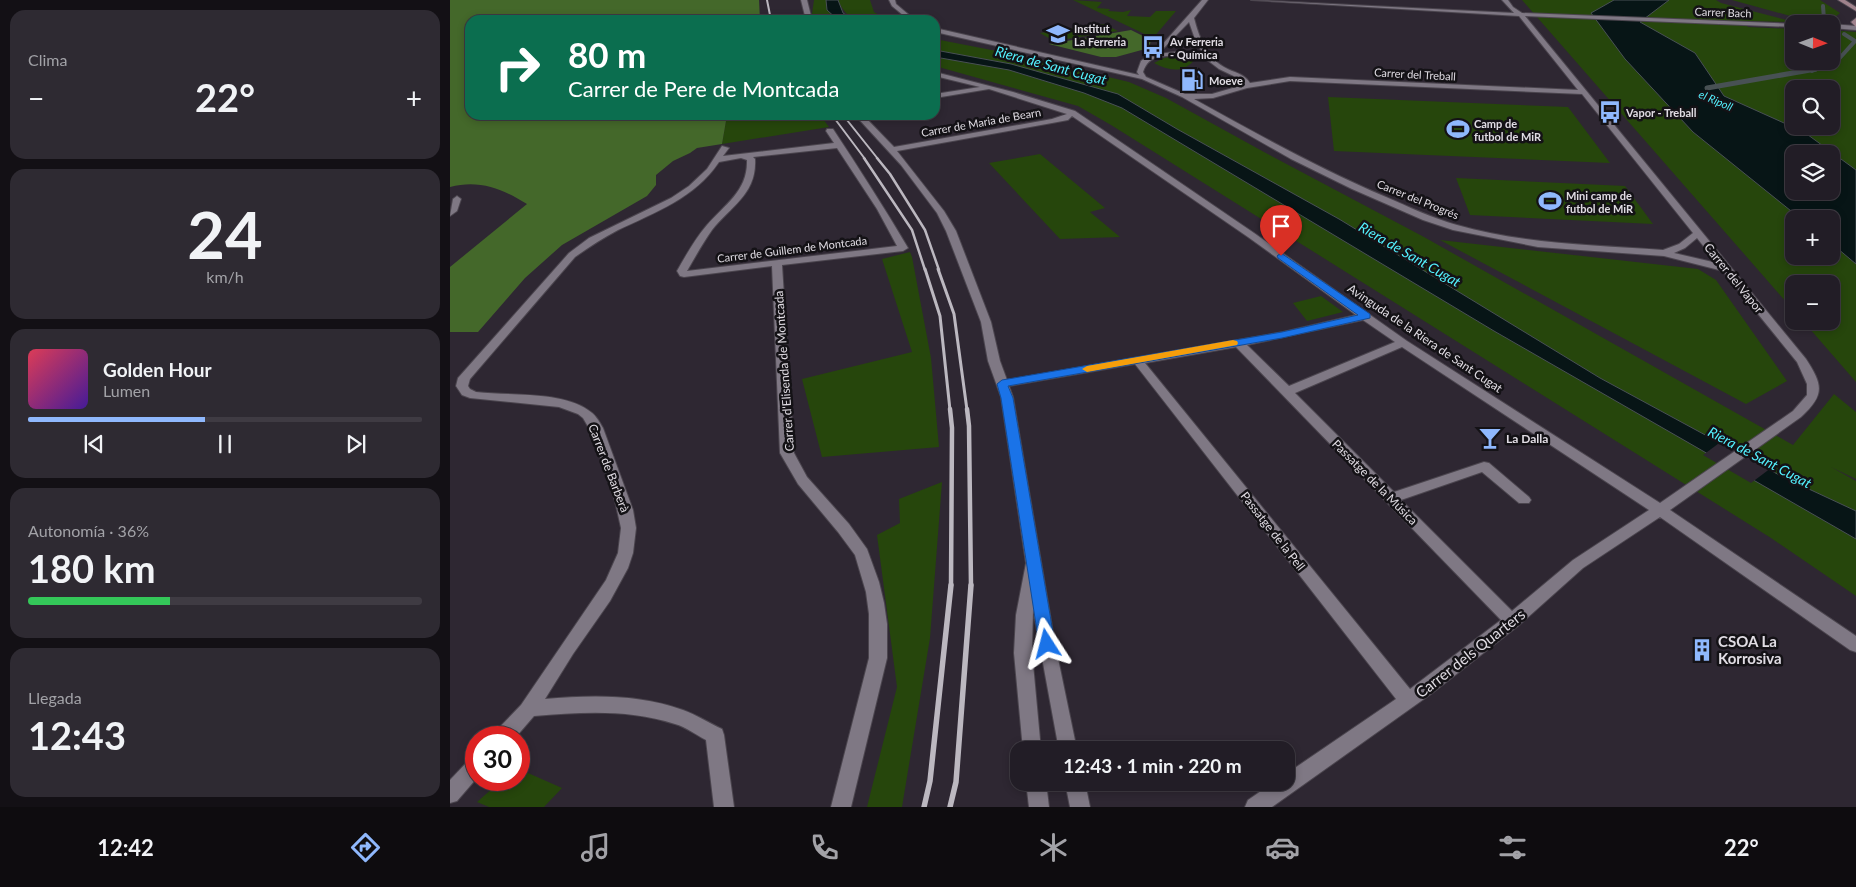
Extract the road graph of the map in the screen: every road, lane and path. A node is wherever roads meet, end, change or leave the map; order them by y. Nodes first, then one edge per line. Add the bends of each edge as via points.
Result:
1 (804, 0) edge
2 (892, 0) edge
3 (1205, 0) edge
4 (1254, 0) edge
5 (1505, 0) edge
6 (1841, 0) edge
7 (1856, 9) edge
8 (808, 15) edge
9 (906, 15) edge
10 (1521, 15) junction
11 (1191, 18) junction
12 (1785, 24) edge
13 (1856, 24) edge
14 (1840, 25) edge
15 (940, 31) edge
16 (1152, 57) junction
17 (1208, 57) junction
18 (940, 75) edge
19 (1144, 78) junction
20 (1246, 86) junction
21 (990, 87) junction
22 (1584, 92) junction
23 (940, 95) edge
24 (1184, 96) junction
25 (1072, 113) junction
26 (864, 120) edge
27 (830, 131) dead end
28 (840, 144) junction
29 (725, 148) dead end
30 (892, 150) junction
31 (742, 156) junction
32 (718, 160) junction
33 (457, 198) dead end
34 (450, 213) edge
35 (1697, 234) junction
36 (1664, 253) junction
37 (777, 263) junction
38 (1725, 268) junction
39 (1366, 316) junction
40 (1238, 342) junction
41 (1403, 343) junction
42 (1138, 361) junction
43 (1002, 384) junction
44 (1286, 392) junction
45 (1391, 498) junction
46 (1524, 500) dead end
47 (1660, 510) junction
48 (1034, 553) junction
49 (1512, 621) junction
50 (1856, 645) edge
51 (1408, 700) junction
52 (530, 708) junction
53 (513, 726) edge
54 (1031, 741) edge
55 (1066, 741) edge
56 (465, 778) edge
57 (1037, 791) edge
58 (1077, 791) edge
59 (450, 794) edge
60 (1272, 799) edge
61 (724, 807) edge
62 (841, 807) edge
63 (1039, 807) edge
64 (1080, 807) edge
65 (1255, 807) edge

1 - 8 street
2 - 9 street
3 - 11 street
4 - 10 street, Carrer Bach
5 - 10 street, Carrer del Vapor
6 - 7 street
10 - 12 street, Carrer Bach
10 - 22 street, Carrer del Vapor
11 - 16 street
11 - 17 street
13 - 14 street
15 - 19 street
16 - 17 street via 1182,53
16 - 19 street via 1140,67
17 - 20 street via 1245,79
18 - 21 street, Avinguda de la Riera de Sant Cugat
19 - 24 street, Carrer del Progrés
20 - 22 street, Carrer del Treball via 1276,80 1307,80
20 - 24 street, Carrer del Treball via 1213,96
21 - 23 street
21 - 25 street, Avinguda de la Riera de Sant Cugat
22 - 35 street, Carrer del Vapor
24 - 36 street, Carrer del Progrés via 1355,187 1456,228 1538,244
25 - 30 street, Carrer de Maria de Bearn via 1052,121
25 - 39 street, Avinguda de la Riera de Sant Cugat
26 - 30 street
27 - 28 street
28 - 31 street
28 - 37 street, Carrer de Guillem de Montcada via 903,248
29 - 32 street, Carrer de Barberà
30 - 43 street via 941,213 951,231 986,322
31 - 32 street
31 - 37 street, Carrer de Guillem de Montcada via 751,159 749,181 735,203 701,238 682,271 684,274
32 - 52 street, Carrer de Barberà via 687,193 657,210 609,230 578,251 464,378 462,386 474,395 552,403 583,412 593,422 599,436 628,519 628,537 618,575
33 - 34 street
35 - 36 street, Carrer del Progrés via 1682,246
35 - 38 street, Carrer del Vapor
36 - 38 street, Carrer del Progrés
37 - 62 street, Carrer d'Elisenda de Montcada via 787,453 803,482 863,554 878,604 878,658
38 - 47 street, Carrer del Vapor via 1802,361 1815,394 1812,402
39 - 40 street
39 - 41 street, Avinguda de la Riera de Sant Cugat
40 - 42 street
40 - 44 street, Passatge de la Música
41 - 44 street
41 - 47 street, Avinguda de la Riera de Sant Cugat
42 - 43 street
42 - 51 street, Passatge de la Pell
43 - 48 street
44 - 45 street, Passatge de la Música
45 - 46 street via 1484,466
45 - 49 street, Passatge de la Música
47 - 49 street, Carrer dels Quarters via 1578,564
47 - 50 street, Avinguda de la Riera de Sant Cugat
48 - 54 street via 1024,615 1023,653
48 - 55 street via 1047,644
49 - 51 street, Carrer dels Quarters
51 - 60 street, Carrer dels Quarters
52 - 53 street, Carrer de Barberà
52 - 61 street via 627,705 680,717 715,735
56 - 59 street
57 - 63 street
58 - 64 street
60 - 65 street, Carrer dels Quarters

